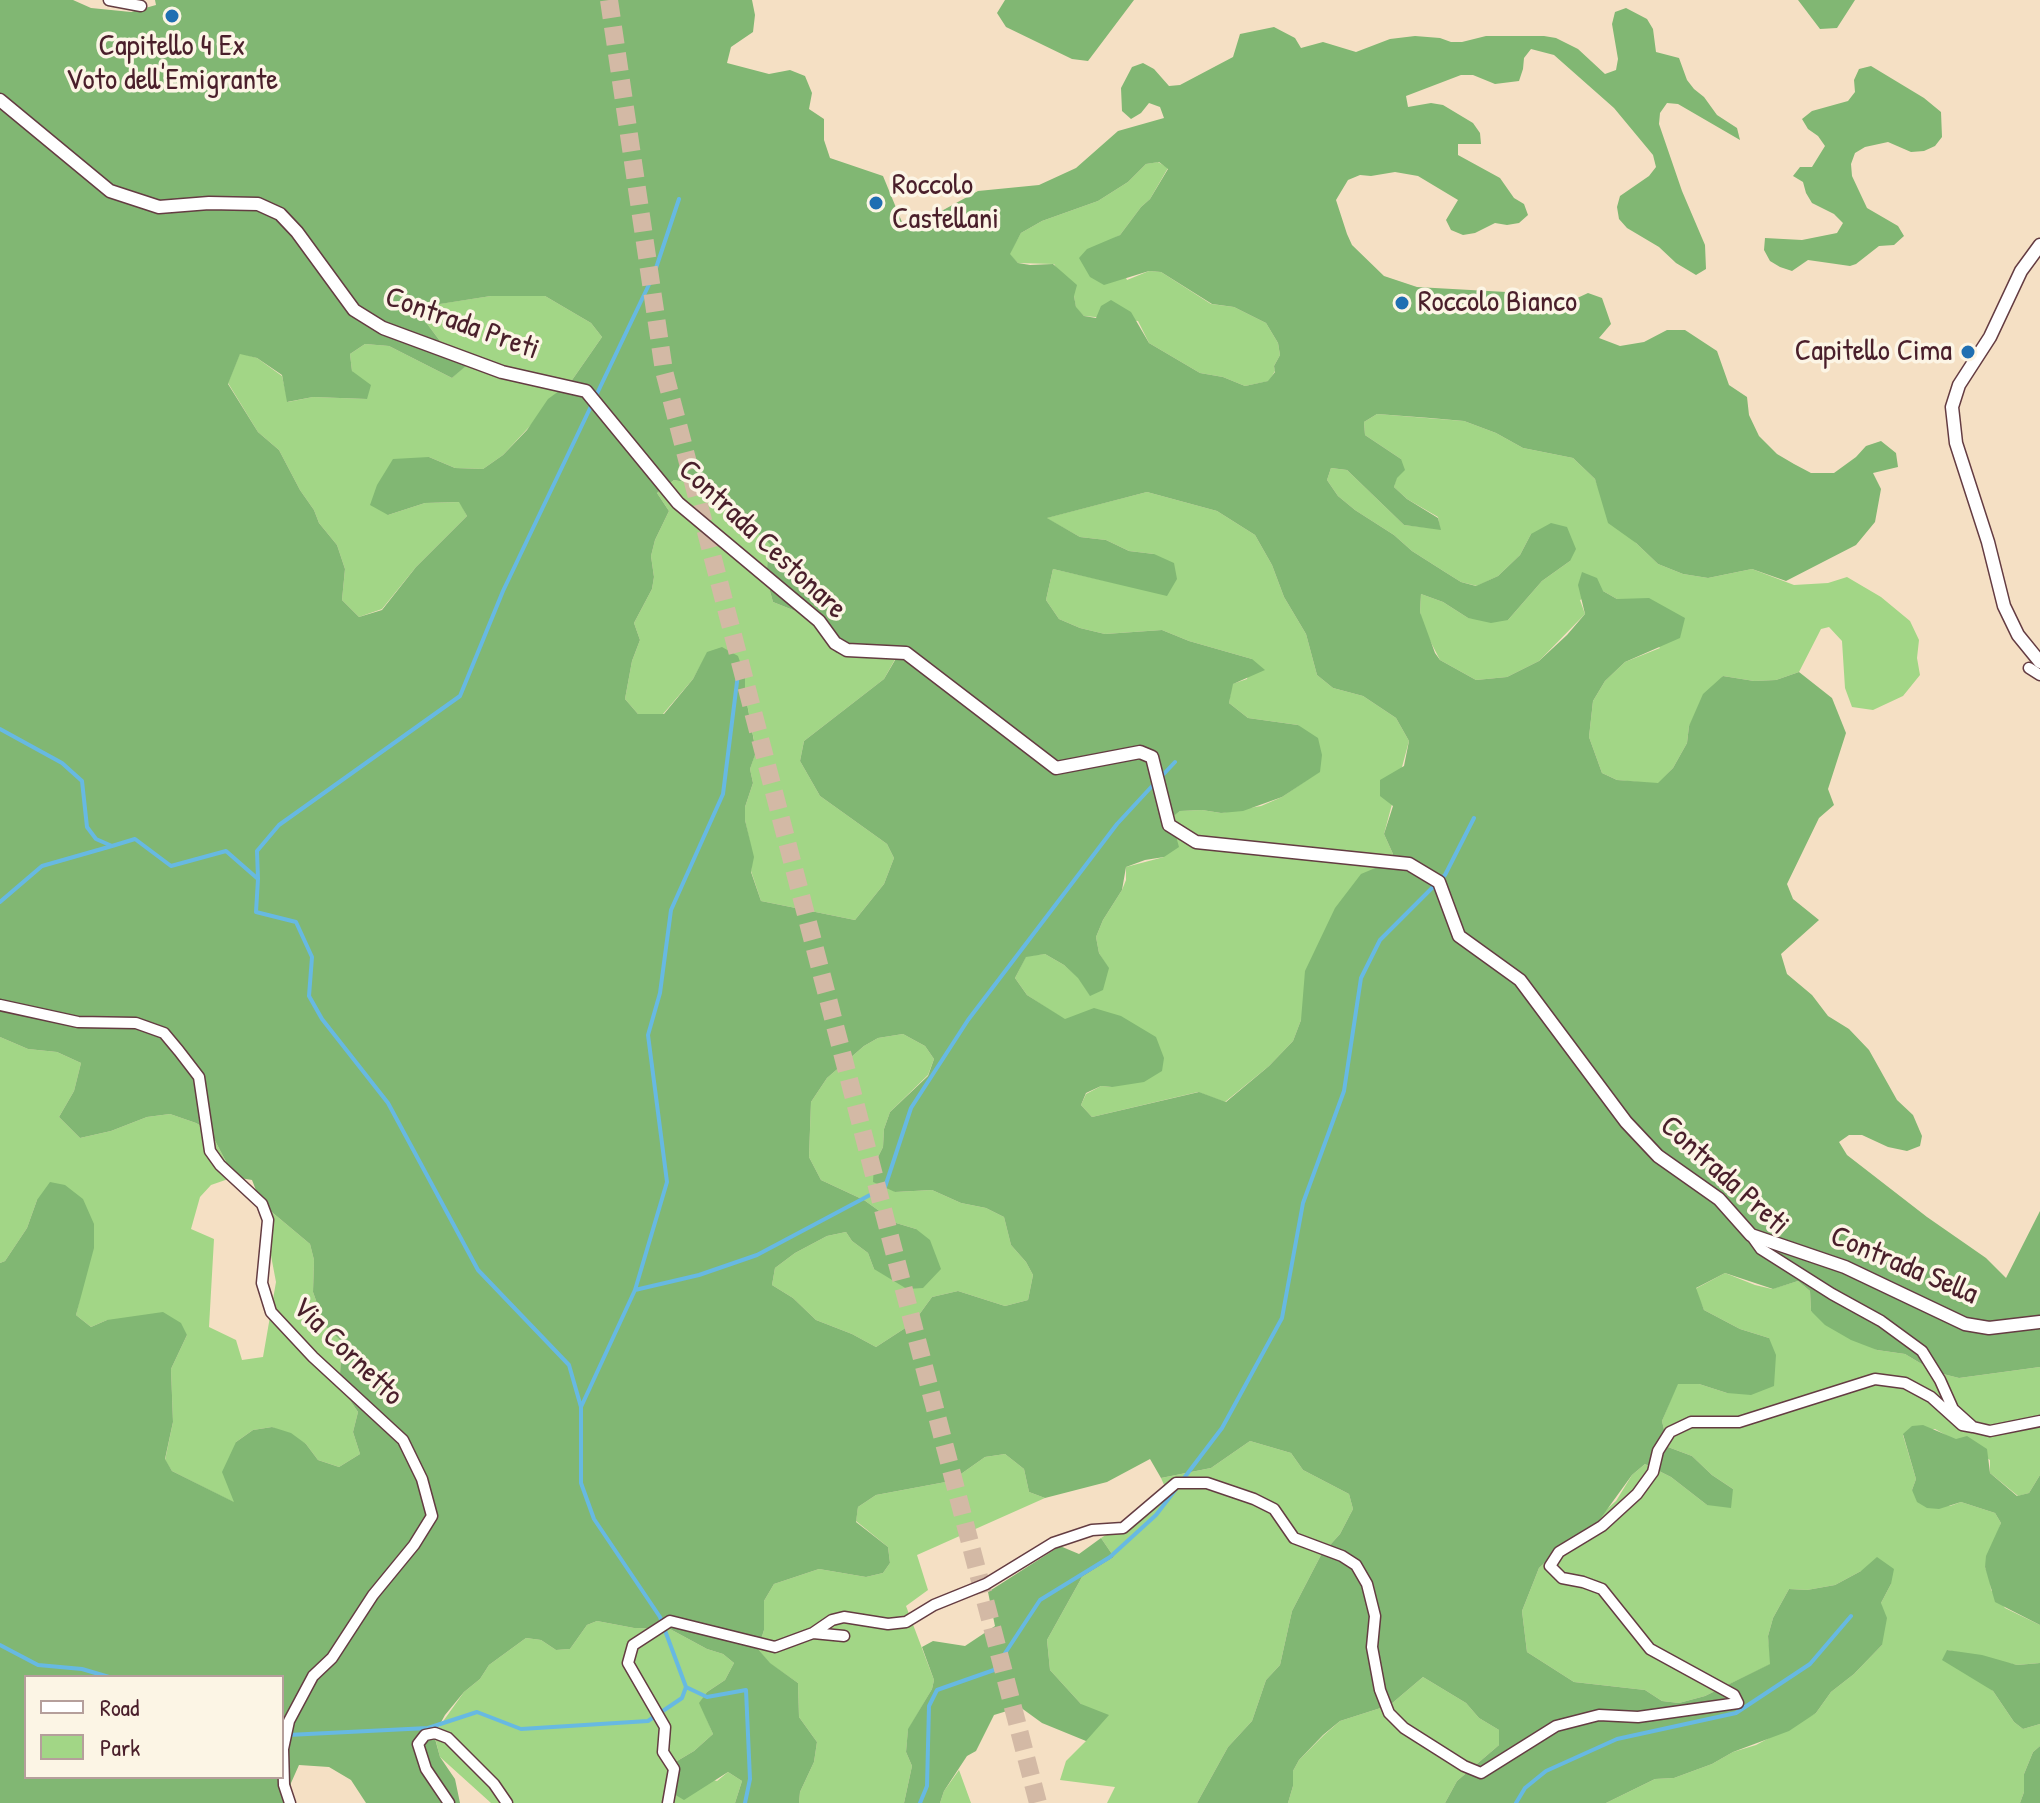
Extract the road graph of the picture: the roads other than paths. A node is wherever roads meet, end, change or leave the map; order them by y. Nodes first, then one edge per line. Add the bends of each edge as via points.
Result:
1 (109, 0) edge
2 (141, 6) dead end
3 (0, 100) edge
4 (2040, 245) edge
5 (599, 408) joint
6 (2035, 665) edge
7 (2040, 675) edge
8 (1435, 879) joint
9 (0, 1005) edge
10 (1751, 1235) junction
11 (2040, 1322) edge
12 (2040, 1421) edge
13 (1973, 1427) junction
14 (813, 1633) junction
15 (844, 1636) dead end
16 (290, 1803) edge
17 (449, 1803) edge
18 (507, 1803) edge
19 (668, 1803) edge

1 - 2 street
3 - 5 street, Contrada Preti via 110,191 159,207 258,204 280,214 354,310 383,328 502,372 586,391
4 - 6 street via 1959,385 1952,407 1956,443 2004,606
5 - 8 street, Contrada Cestonare via 678,503 819,621 835,643 847,650 906,653 1056,768 1140,752 1152,757 1169,825 1196,842 1409,864
6 - 7 street
8 - 10 street, Contrada Preti via 1459,936 1520,980 1626,1122 1658,1156 1719,1199
9 - 16 street, Via Cornetto via 78,1022 136,1023 164,1033 199,1077 210,1151 262,1204 268,1220 262,1283 271,1312 403,1440 422,1479 432,1516 332,1658 313,1676 288,1726 284,1785
10 - 11 street, Contrada Sella via 1845,1267 1965,1324 1989,1328
10 - 13 street, Contrada Preti via 1761,1249 1922,1351 1953,1409
12 - 13 street via 1990,1431
13 - 14 street via 1962,1425 1931,1397 1905,1383 1875,1379 1739,1422 1691,1422 1670,1432 1637,1494 1602,1526 1559,1552 1550,1566 1562,1578 1602,1589 1650,1649 1734,1695 1738,1703 1638,1717 1599,1715 1556,1726 1481,1773 1404,1728 1389,1713 1372,1647 1375,1616 1356,1565 1294,1538 1274,1509 1207,1483 1176,1483 1123,1528 1092,1530 1053,1543 986,1584 906,1622 844,1617
14 - 15 street
14 - 19 street via 775,1647 670,1621 633,1645 628,1663 665,1727 663,1752 674,1769
17 - 18 street via 426,1769 418,1744 425,1735 448,1738

